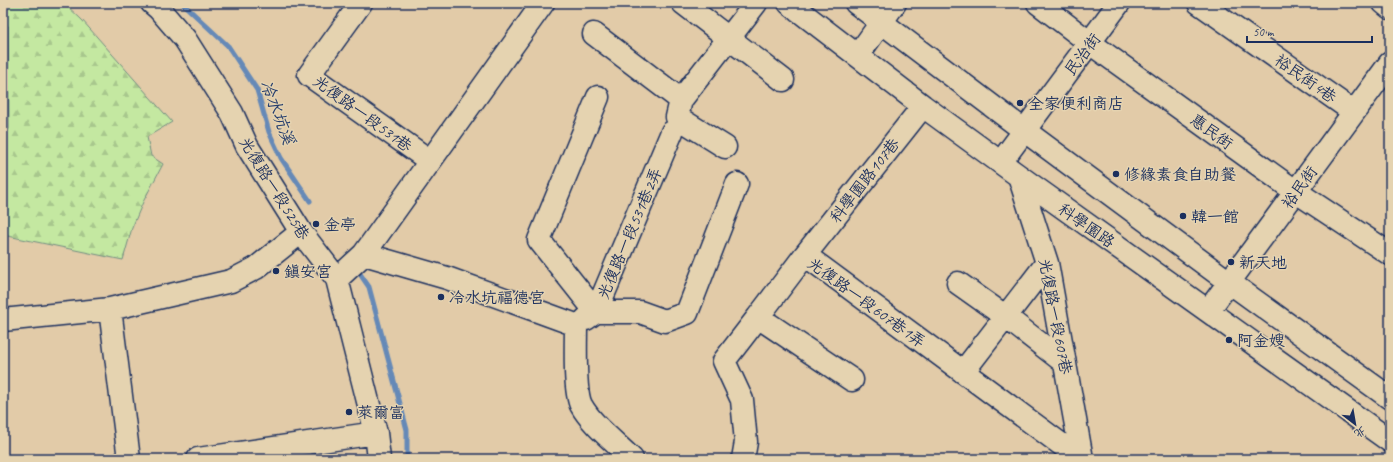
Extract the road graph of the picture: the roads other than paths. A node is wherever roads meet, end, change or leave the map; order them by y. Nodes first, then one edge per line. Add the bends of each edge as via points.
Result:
1 (152, 3) edge
2 (361, 3) edge
3 (542, 3) edge
4 (683, 3) edge
5 (756, 3) edge
6 (789, 3) edge
7 (856, 3) edge
8 (895, 3) edge
9 (1038, 3) edge
10 (1120, 3) edge
11 (1199, 3) edge
12 (1384, 3) edge
13 (1390, 8) edge
14 (882, 22) junction
15 (594, 34) dead end
16 (729, 38) junction
17 (1090, 43) junction
18 (858, 55) junction
19 (1390, 63) edge
20 (783, 80) dead end
21 (598, 97) dead end
22 (682, 100) junction
23 (923, 106) junction
24 (1354, 112) junction
25 (1024, 131) junction
26 (672, 132) dead end
27 (725, 147) dead end
28 (430, 161) junction
29 (1001, 162) junction
30 (1018, 176) junction
31 (737, 184) dead end
32 (1295, 191) junction
33 (301, 232) junction
34 (364, 254) junction
35 (1390, 254) edge
36 (805, 255) junction
37 (1048, 263) junction
38 (337, 280) junction
39 (1229, 282) junction
40 (958, 283) dead end
41 (110, 309) junction
42 (1208, 311) junction
43 (596, 312) junction
44 (758, 317) junction
45 (1006, 317) junction
46 (3, 320) edge
47 (576, 325) junction
48 (1065, 363) junction
49 (963, 372) junction
50 (852, 380) dead end
51 (1390, 398) edge
52 (376, 433) junction
53 (1390, 442) edge
54 (129, 459) edge
55 (198, 459) edge
56 (379, 459) edge
57 (632, 459) edge
58 (743, 459) edge
59 (1081, 459) edge

1 - 33 street, 光復路一段525巷 via 185,40 210,78 232,113 247,146
2 - 28 street, 光復路一段531巷 via 309,75
3 - 28 street, 光復路一段531巷
4 - 16 street
5 - 16 street
6 - 18 street, 科學園路
7 - 14 street
8 - 14 street
9 - 17 street, 惠民街
10 - 17 street, 民治街
11 - 24 street, 裕民街4巷
12 - 13 street
14 - 18 street
14 - 25 street
15 - 22 street
16 - 20 street
16 - 22 street
17 - 25 street, 民治街
17 - 32 street, 惠民街
18 - 23 street, 科學園路
19 - 24 street, 裕民街
21 - 43 street via 539,240
22 - 27 street via 677,116
23 - 29 street, 科學園路
23 - 36 street, 科學園路107巷
24 - 32 street, 裕民街
25 - 29 street, 民治街
25 - 39 street
26 - 43 street, 光復路一段531巷2弄
28 - 34 street, 光復路一段531巷
29 - 30 street, 科學園路
30 - 37 street, 光復路一段607巷
30 - 42 street, 科學園路
31 - 43 street via 687,313 665,321 640,312
32 - 35 street, 惠民街
32 - 39 street, 裕民街
33 - 38 street, 光復路一段525巷
33 - 41 street via 256,268 231,281
34 - 38 street, 光復路一段531巷
34 - 47 street via 447,278
36 - 44 street, 光復路一段607巷1弄
36 - 49 street, 光復路一段607巷1弄
37 - 45 street
37 - 48 street, 光復路一段607巷
38 - 52 street, 光復路一段525巷
39 - 42 street, 裕民街
39 - 51 street
40 - 45 street
41 - 46 street
41 - 54 street
42 - 53 street, 科學園路
43 - 47 street, 光復路一段531巷2弄
44 - 50 street
44 - 58 street, 光復路一段607巷1弄 via 724,361 742,400 746,442
45 - 48 street
45 - 49 street
47 - 57 street via 576,382 580,404 591,420
48 - 59 street, 光復路一段607巷
49 - 59 street, 光復路一段607巷1弄
52 - 55 street
52 - 56 street, 光復路一段525巷

